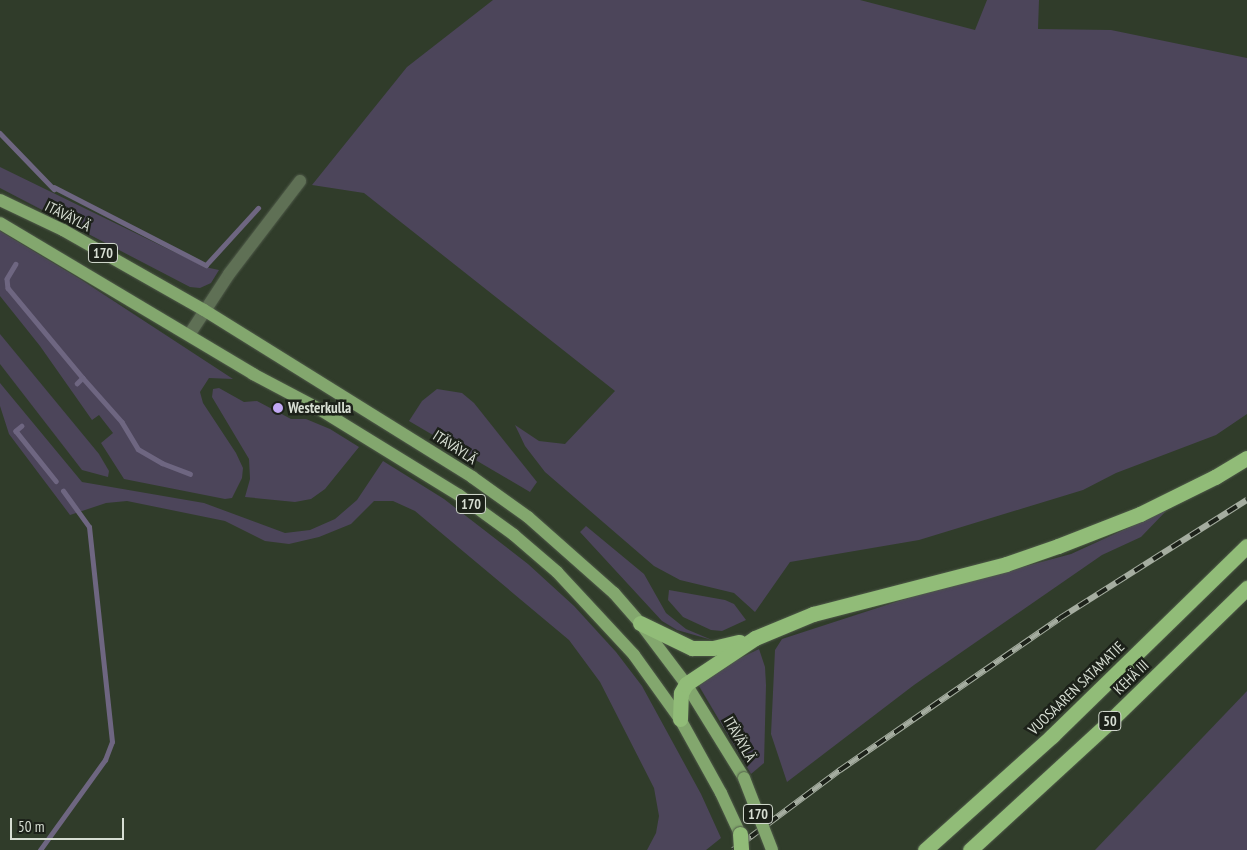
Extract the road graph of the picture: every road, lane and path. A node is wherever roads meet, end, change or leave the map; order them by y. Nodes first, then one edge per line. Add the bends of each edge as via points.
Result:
1 (300, 181) dead end
2 (0, 200) edge
3 (0, 223) edge
4 (204, 310) junction
5 (188, 335) junction
6 (1247, 458) edge
7 (1247, 546) edge
8 (1247, 588) edge
9 (640, 623) junction
10 (755, 638) junction
11 (686, 684) junction
12 (680, 719) junction
13 (740, 834) junction
14 (741, 850) edge
15 (746, 850) edge
16 (772, 850) edge
17 (925, 850) edge
18 (970, 850) edge

1 - 4 street
2 - 4 main road, ITÄVÄYLÄ / 170 via 63,230
3 - 5 main road, 170
4 - 5 street
4 - 9 main road, ITÄVÄYLÄ / 170 via 504,500 576,557
5 - 12 main road, 170 via 459,495 514,535 596,612 634,655
6 - 10 highway via 1140,514 1058,546 1006,564 813,614
7 - 17 highway, VUOSAAREN SATAMATIE via 1052,736
8 - 18 highway, KEHÄ III / 50 via 1106,725
9 - 10 highway via 692,648 713,648
9 - 11 main road, ITÄVÄYLÄ / 170
10 - 11 highway via 705,668
11 - 12 highway via 681,694
11 - 16 main road, ITÄVÄYLÄ / 170, bridge via 744,778
12 - 13 main road, 170 via 722,793
13 - 14 highway, bridge
13 - 15 main road, 170, bridge

